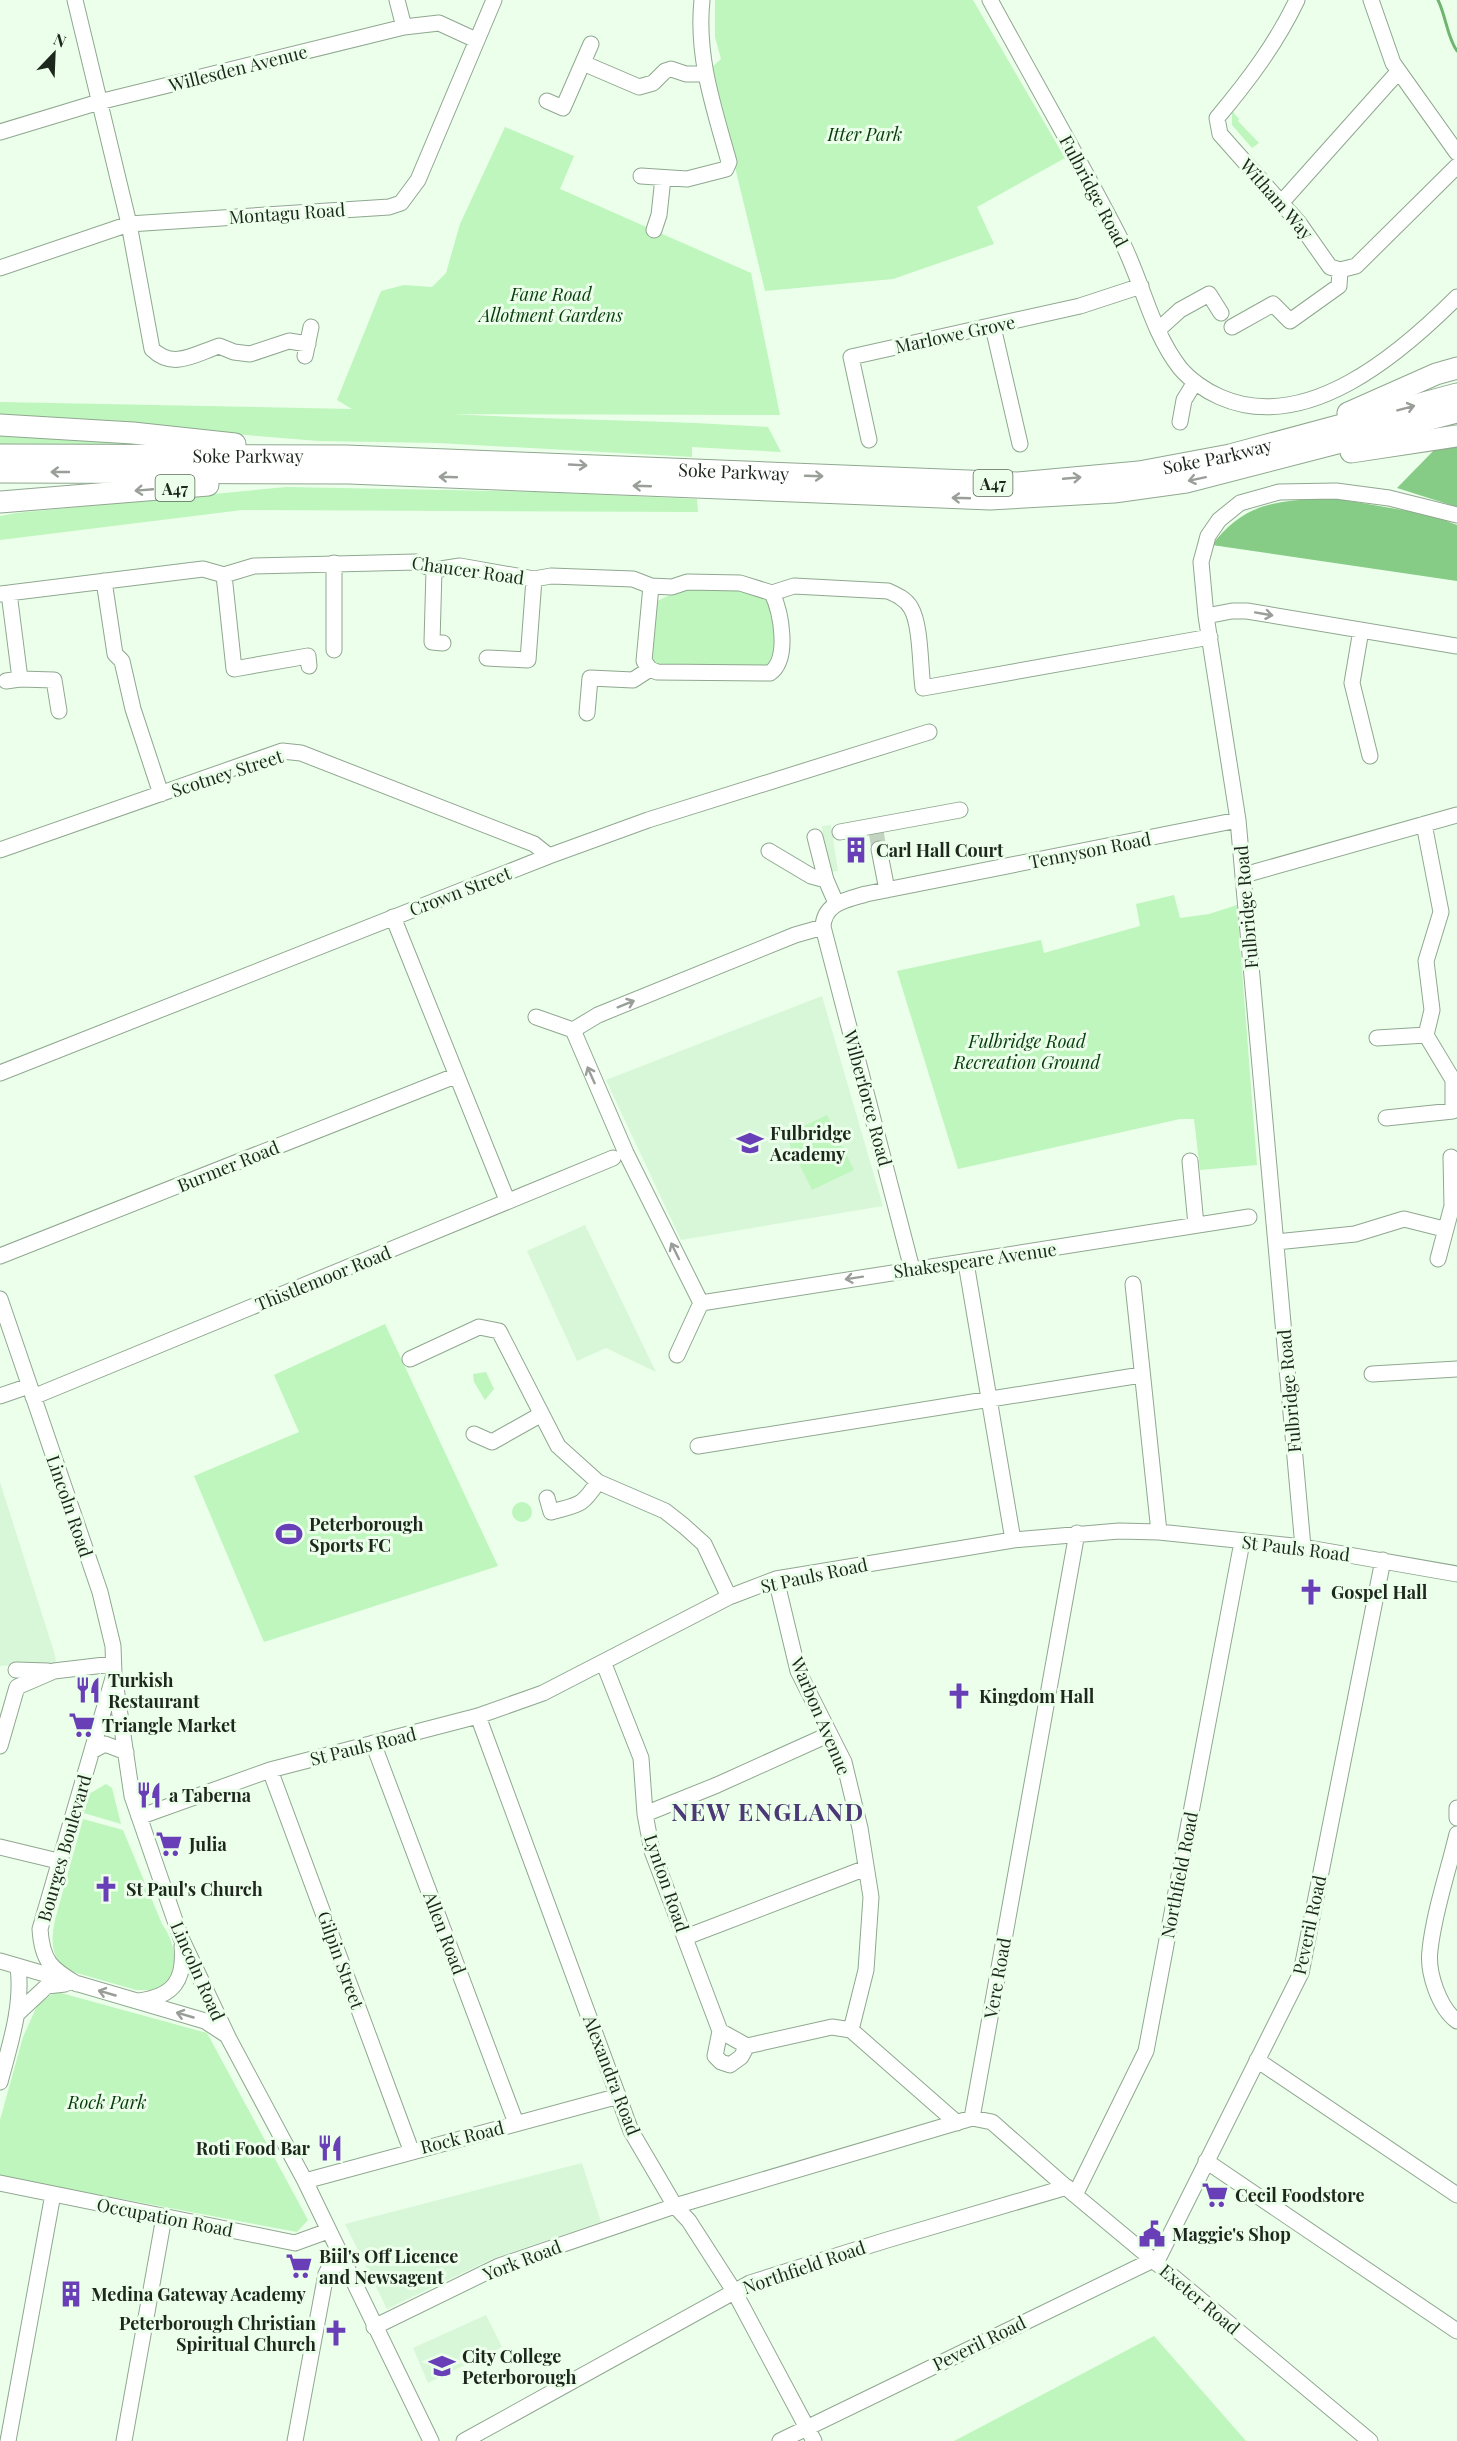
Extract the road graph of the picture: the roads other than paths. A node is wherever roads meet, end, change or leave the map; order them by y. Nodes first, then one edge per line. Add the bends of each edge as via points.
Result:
1 (75, 0) edge
2 (397, 0) edge
3 (494, 0) edge
4 (702, 0) edge
5 (990, 0) edge
6 (1297, 0) edge
7 (1371, 0) edge
8 (404, 27) junction
9 (476, 40) junction
10 (591, 44) dead end
11 (583, 63) junction
12 (1398, 72) junction
13 (704, 74) junction
14 (547, 101) dead end
15 (99, 102) junction
16 (0, 132) edge
17 (1457, 153) edge
18 (1457, 166) edge
19 (641, 176) dead end
20 (663, 178) junction
21 (1281, 203) junction
22 (129, 224) junction
23 (654, 230) dead end
24 (0, 267) edge
25 (1340, 270) junction
26 (1141, 286) junction
27 (1457, 297) edge
28 (1221, 313) dead end
29 (311, 327) dead end
30 (993, 327) junction
31 (1232, 327) dead end
32 (1158, 330) junction
33 (1457, 368) edge
34 (1195, 382) junction
35 (1457, 394) edge
36 (1457, 412) edge
37 (1180, 422) dead end
38 (0, 424) edge
39 (1457, 436) edge
40 (869, 440) dead end
41 (1281, 442) junction
42 (1020, 444) dead end
43 (0, 455) edge
44 (348, 465) junction
45 (1235, 471) junction
46 (0, 472) edge
47 (0, 502) edge
48 (1457, 515) edge
49 (334, 563) junction
50 (434, 570) junction
51 (224, 575) junction
52 (534, 579) junction
53 (104, 581) junction
54 (651, 586) junction
55 (772, 593) junction
56 (5, 594) edge
57 (1206, 616) junction
58 (1361, 630) junction
59 (1210, 637) junction
60 (330, 642) dead end
61 (435, 646) dead end
62 (1457, 646) edge
63 (487, 658) dead end
64 (309, 666) dead end
65 (650, 669) junction
66 (59, 711) dead end
67 (587, 713) dead end
68 (929, 732) dead end
69 (1370, 756) dead end
70 (161, 794) junction
71 (960, 810) dead end
72 (1457, 815) edge
73 (1238, 820) junction
74 (1424, 824) junction
75 (840, 832) dead end
76 (814, 837) dead end
77 (879, 849) tunnel mouth
78 (0, 850) edge
79 (769, 851) dead end
80 (549, 856) junction
81 (1244, 875) junction
82 (826, 880) junction
83 (887, 890) junction
84 (836, 903) junction
85 (393, 917) junction
86 (823, 927) junction
87 (536, 1017) dead end
88 (573, 1030) junction
89 (1426, 1035) junction
90 (1377, 1038) dead end
91 (0, 1073) edge
92 (455, 1076) junction
93 (1386, 1118) dead end
94 (1451, 1157) dead end
95 (613, 1158) dead end
96 (1190, 1161) dead end
97 (507, 1200) junction
98 (1249, 1217) dead end
99 (1196, 1225) junction
100 (1444, 1229) junction
101 (1276, 1242) junction
102 (0, 1256) edge
103 (1438, 1259) dead end
104 (966, 1263) junction
105 (912, 1269) junction
106 (1132, 1284) dead end
107 (0, 1299) edge
108 (701, 1303) junction
109 (677, 1355) dead end
110 (410, 1359) dead end
111 (1457, 1369) edge
112 (1372, 1374) dead end
113 (1141, 1375) junction
114 (31, 1391) junction
115 (0, 1396) edge
116 (990, 1399) junction
117 (540, 1415) junction
118 (474, 1434) dead end
119 (698, 1446) dead end
120 (598, 1482) junction
121 (547, 1498) dead end
122 (1159, 1532) junction
123 (1077, 1533) junction
124 (1013, 1540) junction
125 (1242, 1542) junction
126 (1303, 1547) junction
127 (1383, 1560) junction
128 (1457, 1574) edge
129 (776, 1579) junction
130 (729, 1597) junction
131 (604, 1664) junction
132 (114, 1669) junction
133 (16, 1670) dead end
134 (54, 1671) junction
135 (478, 1716) junction
136 (830, 1734) junction
137 (373, 1743) junction
138 (0, 1746) edge
139 (92, 1751) junction
140 (126, 1752) junction
141 (270, 1770) junction
142 (1457, 1808) edge
143 (645, 1814) junction
144 (139, 1817) junction
145 (1457, 1818) edge
146 (1457, 1834) edge
147 (0, 1847) edge
148 (58, 1861) junction
149 (866, 1868) junction
150 (686, 1937) junction
151 (181, 1938) junction
152 (41, 1947) junction
153 (0, 1962) edge
154 (18, 1967) junction
155 (77, 1984) junction
156 (136, 2001) junction
157 (18, 2013) junction
158 (1457, 2021) edge
159 (851, 2030) junction
160 (720, 2031) junction
161 (229, 2039) junction
162 (747, 2046) junction
163 (1257, 2060) junction
164 (0, 2082) edge
165 (619, 2096) junction
166 (972, 2118) junction
167 (516, 2123) junction
168 (957, 2123) junction
169 (411, 2150) junction
170 (1206, 2161) junction
171 (305, 2181) junction
172 (0, 2183) edge
173 (1071, 2191) junction
174 (53, 2194) junction
175 (1457, 2195) edge
176 (675, 2206) junction
177 (164, 2217) junction
178 (328, 2231) junction
179 (343, 2262) junction
180 (1154, 2262) junction
181 (734, 2291) junction
182 (374, 2326) junction
183 (1457, 2331) edge
184 (806, 2427) junction
185 (8, 2441) edge
186 (123, 2441) edge
187 (295, 2441) edge
188 (430, 2441) edge
189 (464, 2441) edge
190 (780, 2441) edge
191 (814, 2441) edge
192 (1370, 2441) edge

1 - 15 street
2 - 8 street
3 - 9 street, Montagu Road
4 - 13 street
5 - 26 street, Fulbridge Road
6 - 21 street, Witham Way via 1282,32 1255,72 1217,118 1220,134
7 - 12 street
8 - 9 street, Willesden Avenue via 439,23
8 - 15 street, Willesden Avenue
9 - 22 street, Montagu Road via 418,180 401,203 389,207
10 - 11 street
11 - 13 street via 639,87 652,83 665,70
11 - 14 street via 563,108
12 - 17 street
12 - 21 street
13 - 20 street via 729,162 726,169 687,179
15 - 16 street, Willesden Avenue
15 - 22 street
18 - 25 street via 1356,266
19 - 20 street
20 - 23 street
21 - 25 street, Witham Way via 1330,267
22 - 24 street, Montagu Road
22 - 29 street via 152,349 161,358 176,362 219,346 250,354 289,341 307,350
25 - 31 street via 1340,286 1290,321 1273,304
26 - 30 street, Marlowe Grove
26 - 32 street, Fulbridge Road
27 - 34 street, Fulbridge Road via 1394,351 1353,380 1319,397 1290,406 1265,408 1232,402
28 - 32 street via 1209,294 1180,310
30 - 40 street, Marlowe Grove via 851,357
30 - 42 street
32 - 34 street, Fulbridge Road via 1181,369
33 - 41 highway, A47
34 - 37 street via 1184,400
41 -> 35 highway, Soke Parkway / A47
36 - 45 highway, Soke Parkway / A47
38 - 44 highway, A47 via 133,433
39 - 45 highway, A47
44 -> 41 highway, Soke Parkway / A47 via 1018,483 1139,472
43 - 44 highway, Soke Parkway / A47
45 -> 44 highway, Soke Parkway / A47 via 1114,492 990,499
44 -> 46 highway, Soke Parkway / A47
44 -> 47 highway, A47
48 - 57 street, Fulbridge Road via 1389,498 1336,491 1279,492 1240,503 1219,520 1208,536 1201,562
49 - 50 street, Chaucer Road via 416,562
49 - 51 street, Chaucer Road via 254,566
49 - 60 street
50 - 52 street, Chaucer Road via 460,566
50 - 61 street
51 - 53 street, Chaucer Road via 203,569
51 - 64 street via 234,669 308,656
52 - 54 street, Chaucer Road via 633,579
52 - 63 street via 528,660
53 - 56 street, Chaucer Road
53 - 70 street via 115,654 122,661
54 - 55 street, Chaucer Road via 740,583
54 - 65 street via 644,661
55 - 59 street via 794,586 888,591 900,597 910,607 914,619 923,688
55 - 65 street via 781,616 781,638 780,660 770,673
56 - 66 street, Chaucer Road via 13,680 54,680
57 -> 58 street via 1247,611
57 - 59 street, Fulbridge Road
58 - 62 street
58 - 69 street via 1352,683
59 - 73 street, Fulbridge Road
65 - 67 street via 633,680 590,678
68 - 80 street, Crown Street via 648,820
70 - 78 street, Scotney Street
70 - 80 street, Scotney Street via 282,751 301,753 534,844
71 - 75 street via 875,829
72 - 74 street
73 - 81 street, Fulbridge Road
73 - 83 street, Tennyson Road
74 - 81 street
74 - 89 street via 1441,912 1426,962 1432,1010
76 - 82 street
77 - 83 street
79 - 82 street via 811,876
80 - 85 street, Crown Street
81 - 101 street, Fulbridge Road
82 - 84 street
83 - 84 street, Tennyson Road
84 - 86 street via 826,913
85 - 91 street, Crown Street
85 - 92 street
88 -> 86 street via 620,1006
86 - 105 street, Wilberforce Road
87 - 88 street
108 -> 88 street via 626,1153
89 - 90 street
89 - 93 street via 1453,1080 1453,1111
92 - 97 street
92 - 102 street, Burmer Road
94 - 100 street via 1452,1206
95 - 97 street, Thistlemoor Road
96 - 99 street
97 - 114 street, Thistlemoor Road via 367,1261
98 - 99 street, Shakespeare Avenue
99 - 104 street, Shakespeare Avenue
100 - 101 street via 1404,1219 1355,1234
100 - 103 street
101 - 126 street, Fulbridge Road
104 - 105 street, Shakespeare Avenue
104 - 116 street
105 -> 108 street, Shakespeare Avenue
106 - 113 street
107 - 114 street, Lincoln Road
108 - 109 street
110 - 117 street via 479,1327 499,1330
111 - 112 street
113 - 116 street
113 - 122 street
114 - 115 street, Thistlemoor Road
114 - 132 street, Lincoln Road via 100,1592 113,1646
116 - 119 street
116 - 124 street
117 - 118 street via 492,1442
117 - 120 street via 558,1446
120 - 121 street via 584,1502 569,1508 551,1512
120 - 130 street via 665,1511 684,1526 704,1545
122 - 123 street, St Pauls Road
122 - 125 street, St Pauls Road
123 - 124 street, St Pauls Road
123 - 166 street, Vere Road
124 - 129 street, St Pauls Road
125 - 126 street, St Pauls Road
125 - 173 street, Northfield Road via 1146,2051
126 - 127 street, St Pauls Road
127 - 128 street, St Pauls Road
127 - 163 street, Peveril Road via 1301,1973
129 - 130 street, St Pauls Road
129 - 136 street, Warbon Avenue via 798,1671
130 - 131 street, St Pauls Road
131 - 135 street, St Pauls Road
131 - 143 street, Lynton Road via 641,1758
132 - 134 street
132 - 139 street, Bourges Boulevard
132 - 140 street, Lincoln Road
133 - 134 street
134 - 138 street via 17,1687
135 - 137 street, St Pauls Road
135 - 165 street, Alexandra Road
136 - 143 street
136 - 149 street, Warbon Avenue via 844,1762
137 - 141 street, St Pauls Road
137 - 167 street, Allen Road
139 - 140 street, Bourges Boulevard via 105,1744
139 - 148 street, Bourges Boulevard
140 - 144 street, Lincoln Road
141 - 144 street, St Pauls Road
141 - 169 street, Gilpin Street
142 - 145 street
143 - 150 street, Lynton Road via 652,1851
144 - 151 street, Lincoln Road
146 - 158 street via 1429,1952 1436,1989
147 - 148 street
148 - 152 street, Bourges Boulevard via 40,1929
149 - 150 street
149 - 159 street, Warbon Avenue via 871,1897 867,1970
150 - 160 street, Lynton Road
151 - 156 street via 182,1972 174,1986 162,1996
151 - 161 street, Lincoln Road
152 - 154 street, Bourges Boulevard
152 - 155 street, Bourges Boulevard via 51,1966
153 - 154 street
154 - 155 street
154 - 157 street
156 -> 155 street
155 - 157 street via 47,1986
161 -> 156 street via 205,2021
157 - 164 street
159 - 162 street, Lynton Road via 832,2027
159 - 168 street
160 - 162 street
160 - 162 street, Lynton Road via 715,2056 721,2062 730,2065
161 - 171 street, Lincoln Road
163 - 170 street, Peveril Road
163 - 175 street
165 - 167 street, Rock Road
165 - 176 street, Alexandra Road via 631,2131
166 - 168 street
166 - 173 street, Exeter Road via 992,2122
167 - 169 street, Rock Road
168 - 176 street
169 - 171 street, Rock Road
170 - 180 street, Peveril Road
170 - 183 street
171 - 178 street, Lincoln Road
172 - 174 street, Occupation Road
173 - 180 street, Exeter Road
173 - 181 street, Northfield Road via 887,2240
174 - 177 street, Occupation Road
174 - 185 street
176 - 181 street, Alexandra Road
176 - 182 street, York Road via 499,2266
177 - 178 street, Occupation Road via 295,2243
177 - 186 street
178 - 179 street, Lincoln Road
179 - 182 street, Lincoln Road
179 - 187 street via 329,2268 326,2274
180 - 184 street, Peveril Road
180 - 192 street, Exeter Road
181 - 184 street, Alexandra Road
181 - 189 street, Northfield Road
182 - 188 street, Lincoln Road
184 - 190 street, Peveril Road
184 - 191 street, Alexandra Road

